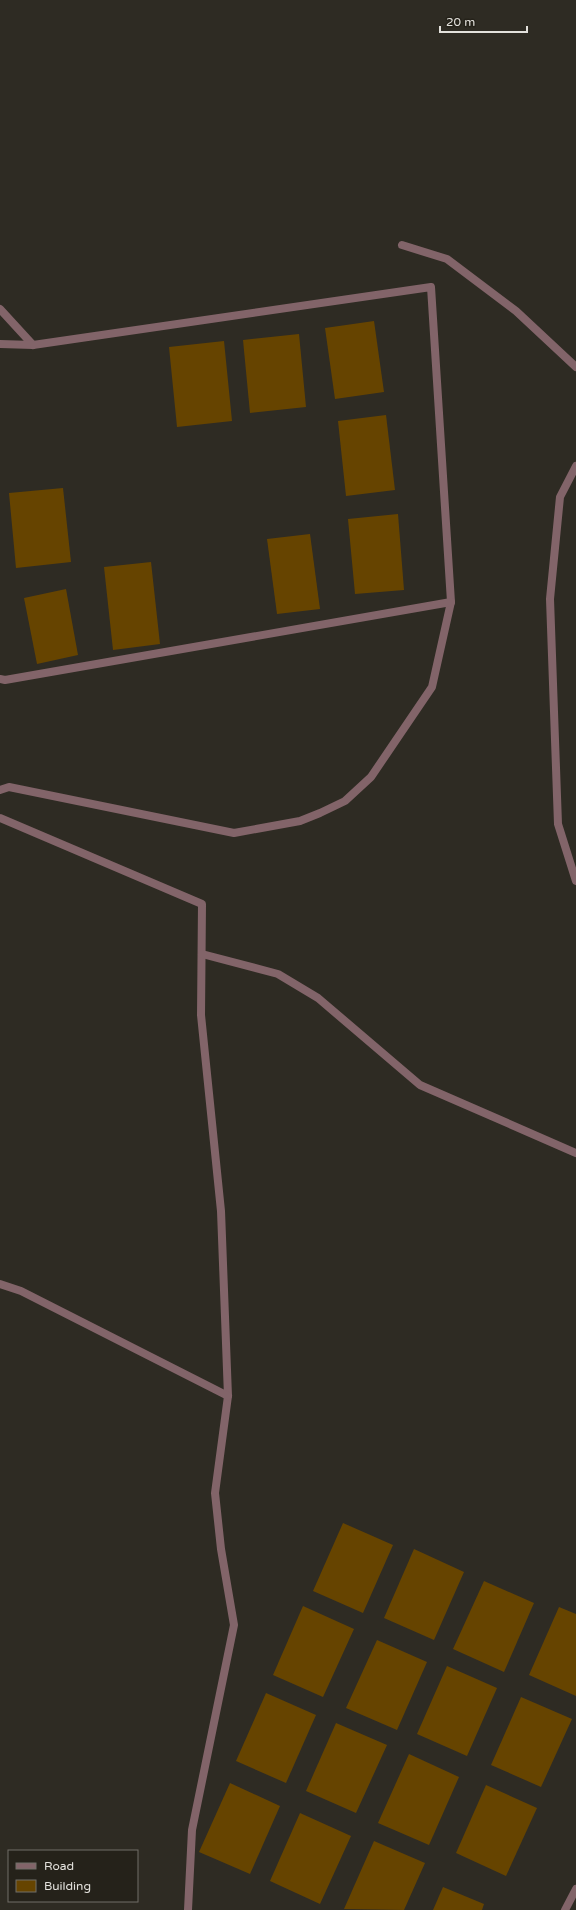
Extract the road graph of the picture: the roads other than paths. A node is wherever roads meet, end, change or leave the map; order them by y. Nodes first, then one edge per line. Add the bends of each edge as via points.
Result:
1 (402, 245) dead end
2 (0, 309) edge
3 (0, 344) edge
4 (33, 345) junction
5 (576, 367) edge
6 (576, 466) edge
7 (451, 602) junction
8 (0, 679) edge
9 (0, 790) edge
10 (0, 818) edge
11 (576, 881) edge
12 (202, 954) junction
13 (576, 1153) edge
14 (0, 1284) edge
15 (228, 1396) junction
16 (576, 1889) edge
17 (188, 1910) edge
18 (565, 1910) edge

1 - 5 street via 447,259 516,311
2 - 4 street
3 - 4 street
4 - 7 street via 431,287
6 - 11 street via 560,497 550,599 558,824
7 - 8 street
7 - 9 street via 432,687 371,777 345,801 320,813 300,821 234,833 10,787
10 - 12 street via 202,904
12 - 13 street via 278,974 318,998 420,1085
12 - 15 street via 201,1015 221,1210
14 - 15 street via 21,1291
15 - 17 street via 215,1493 221,1549 234,1624 192,1830
16 - 18 street

